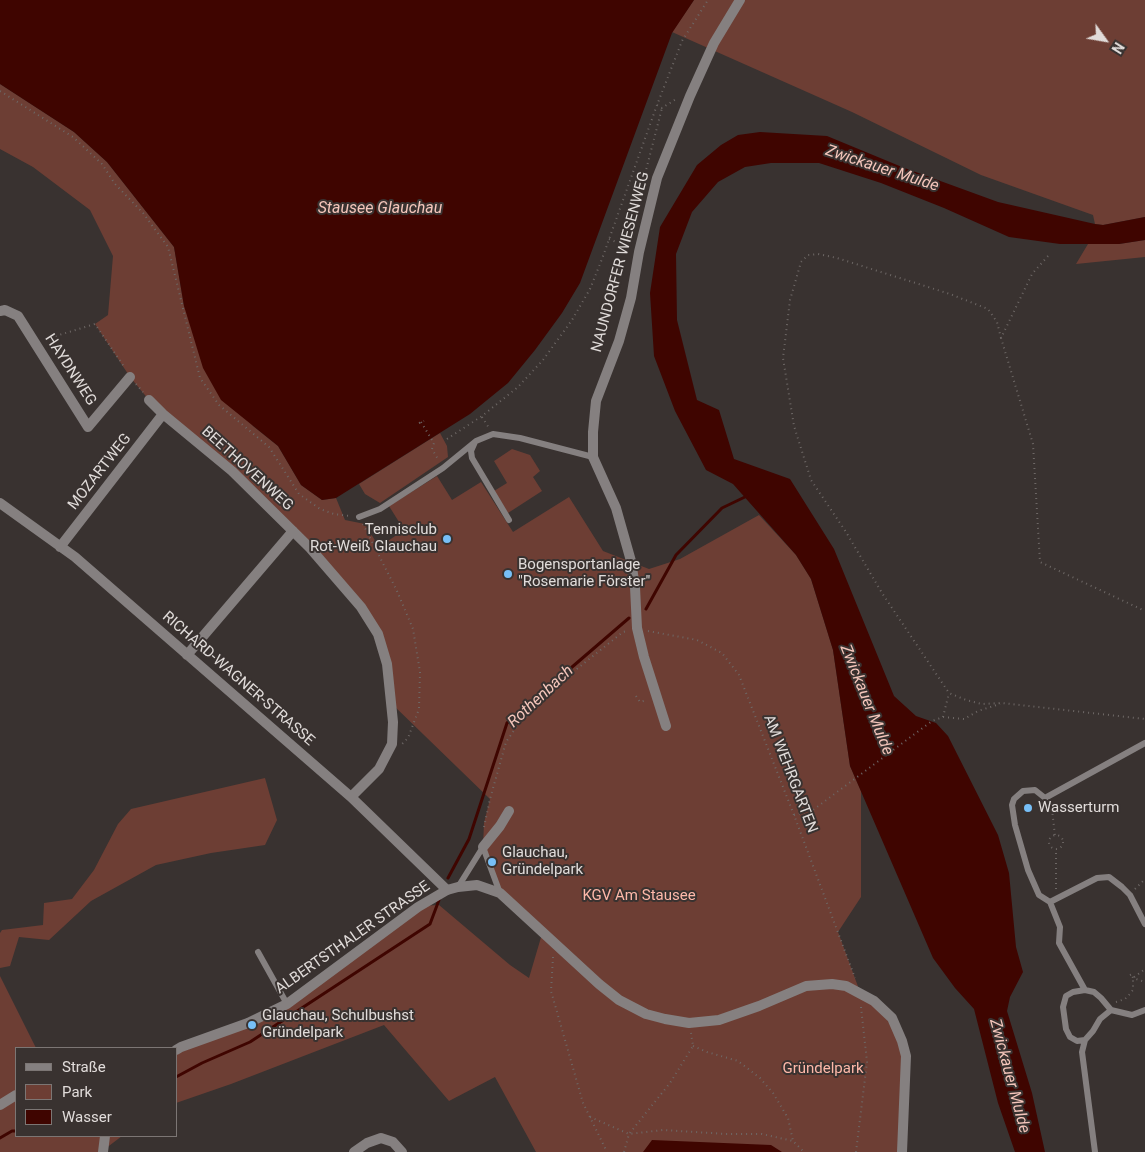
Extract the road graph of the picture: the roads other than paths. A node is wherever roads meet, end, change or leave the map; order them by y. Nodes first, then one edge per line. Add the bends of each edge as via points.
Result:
1 (740, 0) edge
2 (0, 311) edge
3 (130, 377) road end
4 (149, 400) road end
5 (163, 414) junction
6 (476, 441) junction
7 (593, 457) junction
8 (0, 503) edge
9 (359, 517) road end
10 (510, 520) dead end
11 (293, 531) junction
12 (60, 547) junction
13 (187, 655) junction
14 (666, 726) dead end
15 (1145, 743) edge
16 (351, 797) junction
17 (509, 811) dead end
18 (483, 847) junction
19 (458, 887) junction
20 (447, 890) junction
21 (500, 893) junction
22 (1053, 901) junction
23 (1145, 924) edge
24 (258, 952) dead end
25 (1085, 990) junction
26 (288, 1004) junction
27 (1110, 1008) junction
28 (1145, 1010) edge
29 (1085, 1040) junction
30 (178, 1049) edge
31 (15, 1096) edge
32 (0, 1105) edge
33 (105, 1137) edge
34 (103, 1152) edge
35 (354, 1152) edge
36 (402, 1152) edge
37 (902, 1152) edge
38 (1095, 1152) edge

1 - 7 street, NAUNDORFER WIESENWEG via 714,43 657,178 618,342 596,401
2 - 3 street, HAYDNWEG via 18,316 88,426
4 - 5 street, BEETHOVENWEG
5 - 11 street, BEETHOVENWEG via 232,471
5 - 12 street, MOZARTWEG
6 - 7 lane via 493,434
6 - 9 lane via 443,468 380,509
6 - 10 lane via 472,458
7 - 14 street, NAUNDORFER WIESENWEG via 616,508 631,561 636,586 637,628
8 - 12 street, RICHARD-WAGNER-STRASSE
11 - 13 street
11 - 16 street, BEETHOVENWEG via 361,607 378,634 387,664 392,744 379,769
12 - 13 street, RICHARD-WAGNER-STRASSE
13 - 16 street, RICHARD-WAGNER-STRASSE
15 - 22 lane via 1045,798 1041,793 1029,790 1014,799 1012,812 1028,870 1039,894
16 - 20 street, RICHARD-WAGNER-STRASSE
17 - 18 street
18 - 19 lane
18 - 21 lane
19 - 20 street, ALBERTSTHALER STRASSE
19 - 21 street, ALBERTSTHALER STRASSE via 477,885
20 - 26 street, ALBERTSTHALER STRASSE via 418,906
21 - 37 street, ALBERTSTHALER STRASSE via 618,1000 665,1020 689,1023 719,1020 806,986 832,984 860,992 892,1018 906,1056
22 - 23 lane via 1096,878 1109,877 1130,895
22 - 25 lane via 1060,927 1059,943
24 - 26 lane
25 - 27 lane via 1094,992
25 - 29 lane via 1066,996 1062,1007 1070,1037 1077,1041
26 - 30 street, ALBERTSTHALER STRASSE via 248,1023
27 - 28 lane via 1132,1015
27 - 29 lane
29 - 38 lane via 1082,1052
31 - 32 street
33 - 34 street
35 - 36 street via 381,1138 393,1142

